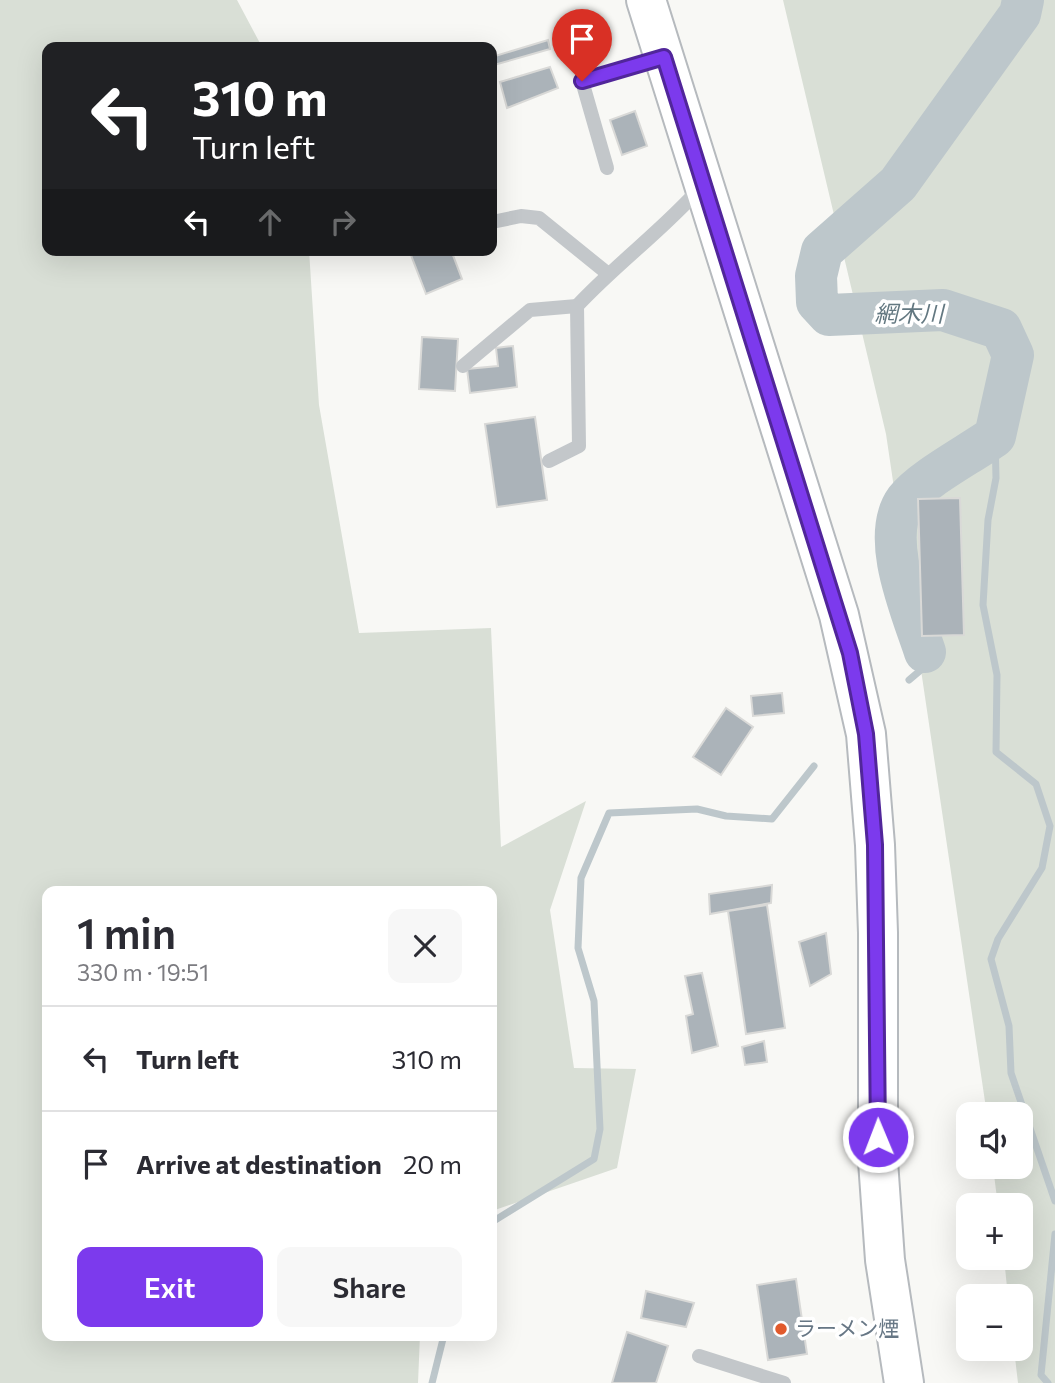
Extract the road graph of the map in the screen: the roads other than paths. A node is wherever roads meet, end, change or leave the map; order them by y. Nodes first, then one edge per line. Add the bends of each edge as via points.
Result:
1 (646, 0) edge
2 (664, 57) junction
3 (607, 168) dead end
4 (702, 186) junction
5 (497, 221) edge
6 (607, 273) junction
7 (577, 306) junction
8 (463, 366) dead end
9 (549, 461) dead end
10 (699, 1356) dead end
11 (784, 1383) edge
12 (904, 1383) edge

1 - 2 main road
2 - 3 lane via 582,81
2 - 4 main road
4 - 6 lane
4 - 12 main road via 839,615 866,734 878,921 878,1161 885,1260
5 - 6 lane via 539,218
6 - 7 lane
7 - 8 lane via 530,310
7 - 9 lane via 579,446
10 - 11 lane

